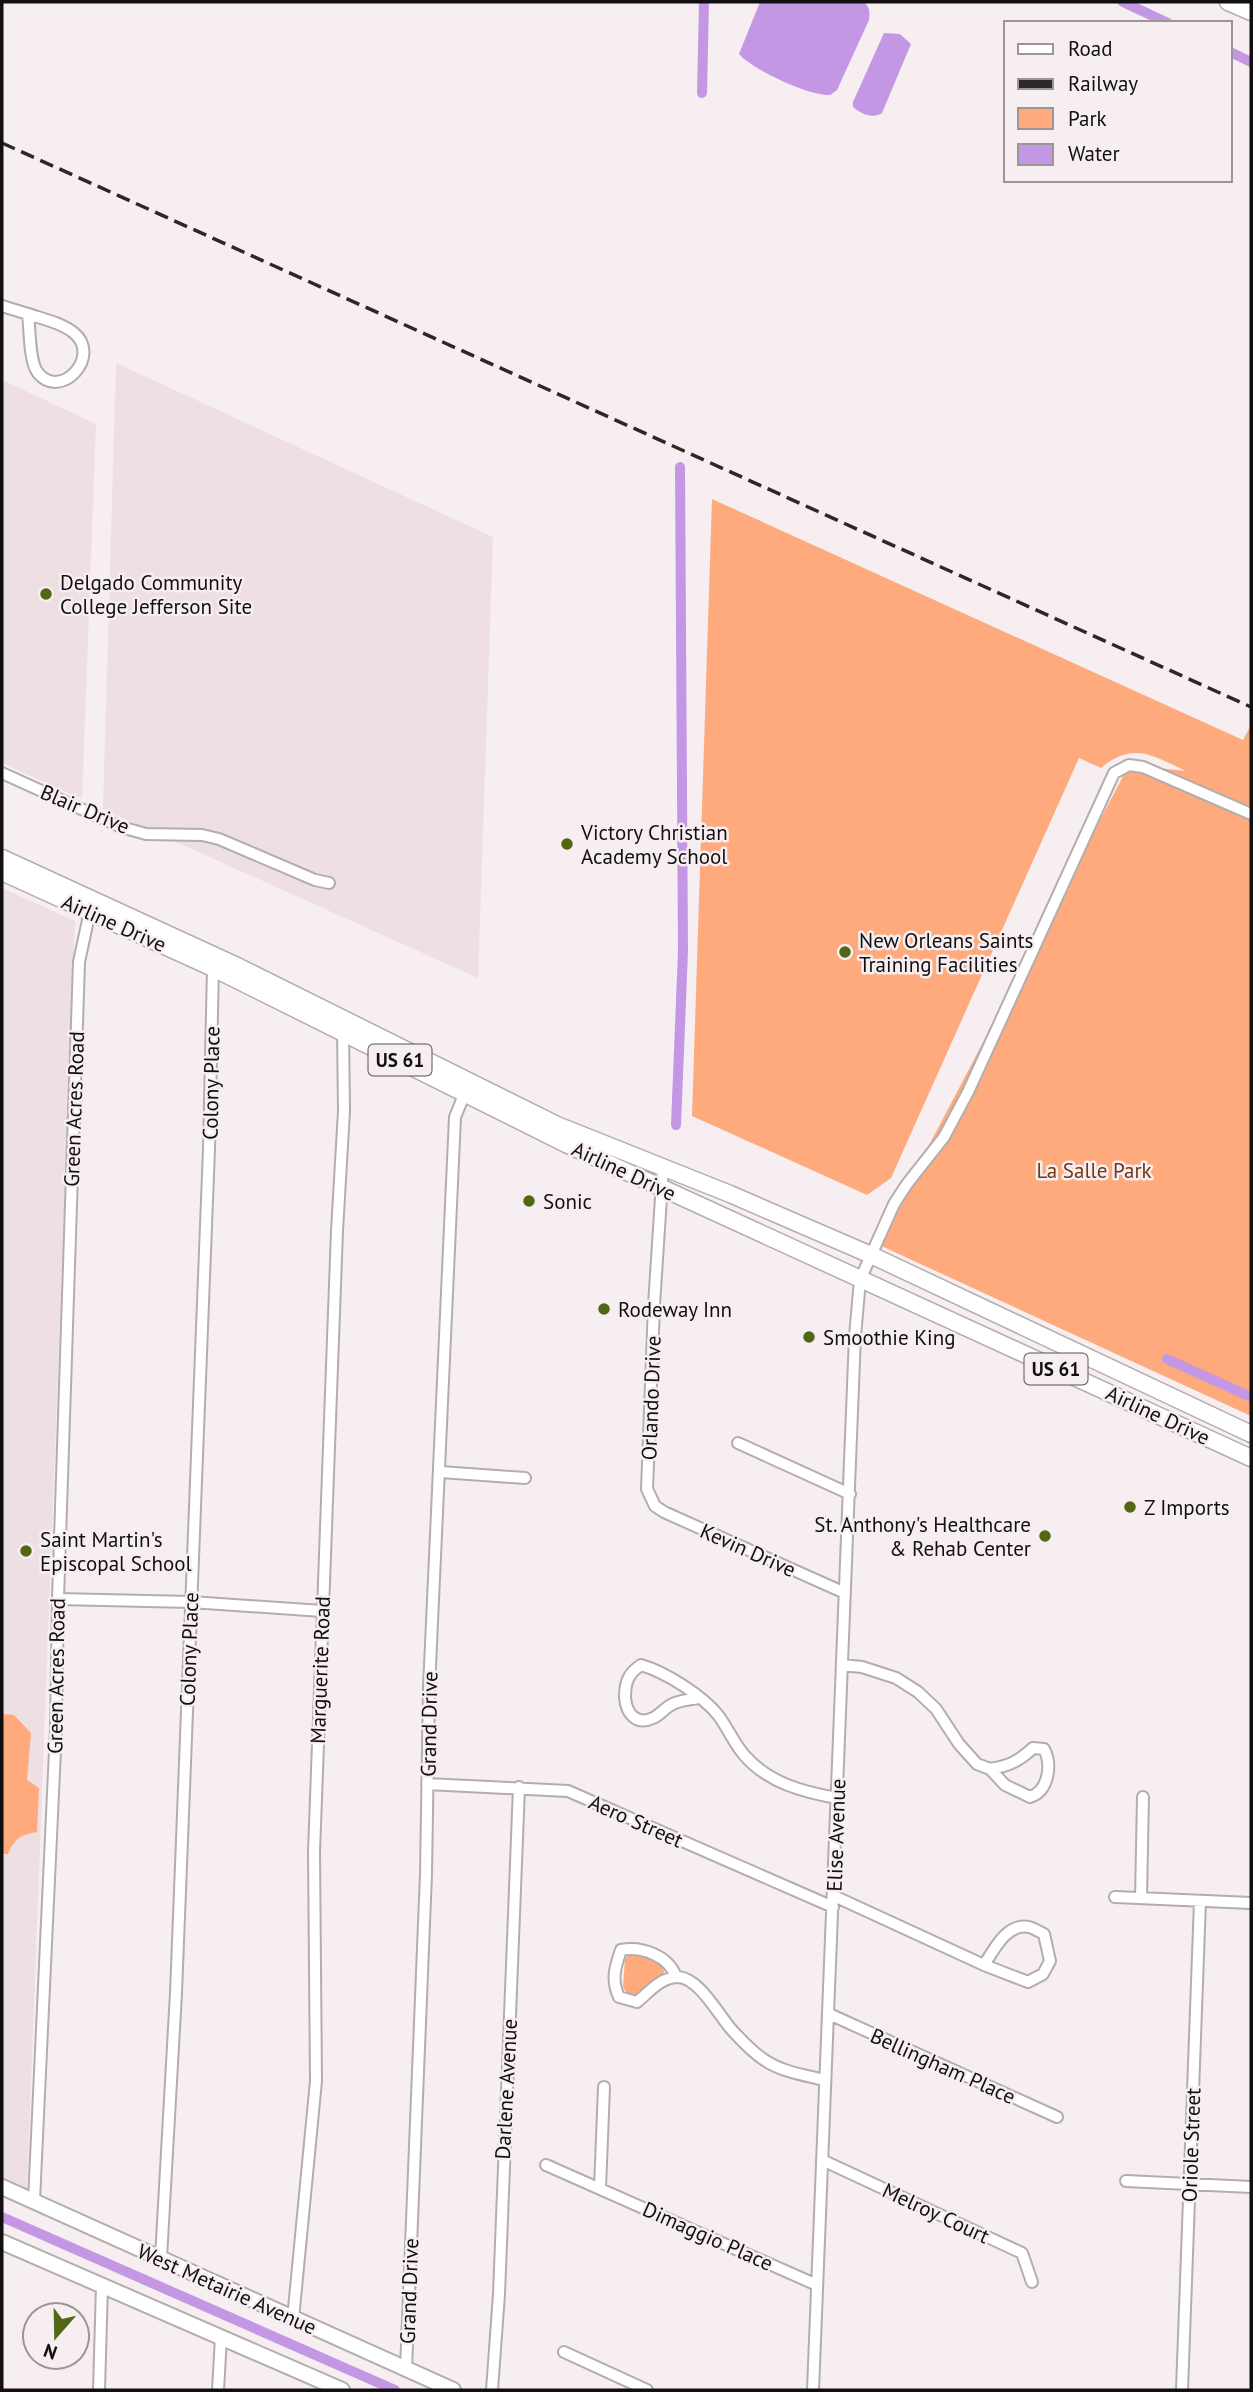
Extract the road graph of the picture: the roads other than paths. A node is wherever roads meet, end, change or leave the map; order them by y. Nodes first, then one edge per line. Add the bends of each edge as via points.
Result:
1 (1228, 2) edge
2 (1251, 12) edge
3 (2, 306) edge
4 (28, 314) junction
5 (2, 773) edge
6 (1251, 814) edge
7 (2, 858) edge
8 (2, 872) edge
9 (329, 883) dead end
10 (91, 906) junction
11 (216, 962) junction
12 (344, 1026) junction
13 (467, 1087) junction
14 (663, 1167) junction
15 (660, 1188) junction
16 (871, 1255) junction
17 (860, 1280) junction
18 (1129, 1377) junction
19 (1118, 1397) junction
20 (1251, 1434) edge
21 (738, 1443) dead end
22 (1251, 1458) edge
23 (440, 1472) junction
24 (525, 1478) dead end
25 (850, 1494) junction
26 (653, 1502) joint
27 (845, 1593) junction
28 (58, 1599) junction
29 (191, 1602) junction
30 (322, 1611) junction
31 (842, 1665) junction
32 (698, 1698) junction
33 (990, 1769) junction
34 (428, 1784) junction
35 (519, 1787) junction
36 (1143, 1797) dead end
37 (837, 1798) junction
38 (1115, 1897) dead end
39 (1142, 1898) junction
40 (1200, 1901) junction
41 (834, 1902) junction
42 (1251, 1903) edge
43 (984, 1965) junction
44 (676, 1977) junction
45 (829, 2014) junction
46 (825, 2080) junction
47 (604, 2087) dead end
48 (1057, 2117) dead end
49 (822, 2160) junction
50 (546, 2165) dead end
51 (1126, 2181) dead end
52 (1190, 2184) junction
53 (2, 2187) edge
54 (1251, 2187) edge
55 (600, 2188) junction
56 (34, 2201) junction
57 (3, 2246) edge
58 (160, 2258) junction
59 (1032, 2282) dead end
60 (102, 2285) junction
61 (817, 2285) junction
62 (293, 2319) junction
63 (221, 2337) junction
64 (564, 2352) dead end
65 (406, 2369) junction
66 (99, 2390) edge
67 (218, 2390) edge
68 (342, 2390) edge
69 (453, 2390) edge
70 (492, 2390) edge
71 (647, 2390) edge
72 (813, 2390) edge
73 (1182, 2390) edge

1 - 2 highway
3 - 4 street
4 - 4 street via 65,327 82,343 82,364 65,381 48,381 37,373
5 - 9 street, Blair Drive via 121,827 146,834 219,839
6 - 16 street, Elise Avenue via 1143,767 1129,765 1114,773 968,1093 944,1137 894,1204
7 - 10 highway, Airline Drive / US 61
8 - 10 highway, Airline Drive / US 61
10 - 11 highway, Airline Drive / US 61
10 - 28 street, Green Acres Road via 79,962
11 - 12 highway, Airline Drive / US 61
11 - 29 street, Colony Place
12 - 13 highway, Airline Drive / US 61
12 - 30 street, Marguerite Road
13 - 14 highway, Airline Drive / US 61
13 - 15 highway, Airline Drive / US 61 via 566,1144
13 - 23 street, Grand Drive via 455,1117
14 - 15 street, Orlando Drive
14 - 16 highway, Airline Drive / US 61
15 - 17 highway, Airline Drive / US 61
15 - 26 street, Orlando Drive via 647,1489
16 - 17 street, Elise Avenue
16 - 18 highway, Airline Drive / US 61
17 - 19 highway, Airline Drive / US 61
17 - 25 street, Elise Avenue
18 - 19 highway
18 - 20 highway, Airline Drive / US 61
19 - 22 highway, Airline Drive / US 61
21 - 25 street
23 - 24 street
23 - 34 street, Grand Drive
25 - 27 street, Elise Avenue
26 - 27 street, Kevin Drive via 664,1512
27 - 31 street, Elise Avenue
28 - 29 street
28 - 56 street, Green Acres Road
29 - 30 street
29 - 58 street, Colony Place
30 - 62 street, Marguerite Road via 314,1852 316,2081
31 - 33 street via 896,1678 918,1692 936,1709 958,1744
31 - 37 street, Elise Avenue
32 - 32 street via 671,1704 652,1719 640,1720 626,1709 626,1681 641,1665 659,1670
32 - 37 street via 717,1713 745,1756 770,1776 792,1787
33 - 33 street via 1005,1785 1030,1797 1044,1787 1049,1759 1044,1749 1033,1748 1019,1761
34 - 35 street, Aero Street
34 - 65 street, Grand Drive
35 - 41 street, Aero Street via 568,1791
35 - 70 street, Darlene Avenue
36 - 39 street
37 - 41 street, Elise Avenue
38 - 39 street
39 - 40 street
40 - 42 street
40 - 52 street, Oriole Street
41 - 43 street, Aero Street
41 - 45 street, Elise Avenue
43 - 43 street via 1028,1982 1043,1974 1050,1961 1044,1934 1028,1927 1011,1929
44 - 44 street via 673,1967 652,1953 633,1948 621,1950 614,1985 619,1997 637,2002 663,1980
44 - 46 street via 700,1989 766,2062
45 - 46 street, Elise Avenue
45 - 48 street, Bellingham Place
46 - 49 street, Elise Avenue
47 - 55 street
49 - 59 street, Melroy Court via 1022,2253
49 - 61 street, Elise Avenue
50 - 55 street, Dimaggio Place
51 - 52 street
52 - 54 street
52 - 73 street, Oriole Street
53 - 56 main road, West Metairie Avenue
55 - 61 street, Dimaggio Place
56 - 58 main road, West Metairie Avenue
57 - 60 main road
58 - 62 main road, West Metairie Avenue
60 - 63 main road
60 - 66 street
61 - 72 street, Elise Avenue
62 - 65 main road, West Metairie Avenue
63 - 67 street
63 - 68 main road
64 - 71 street
65 - 69 main road, West Metairie Avenue

